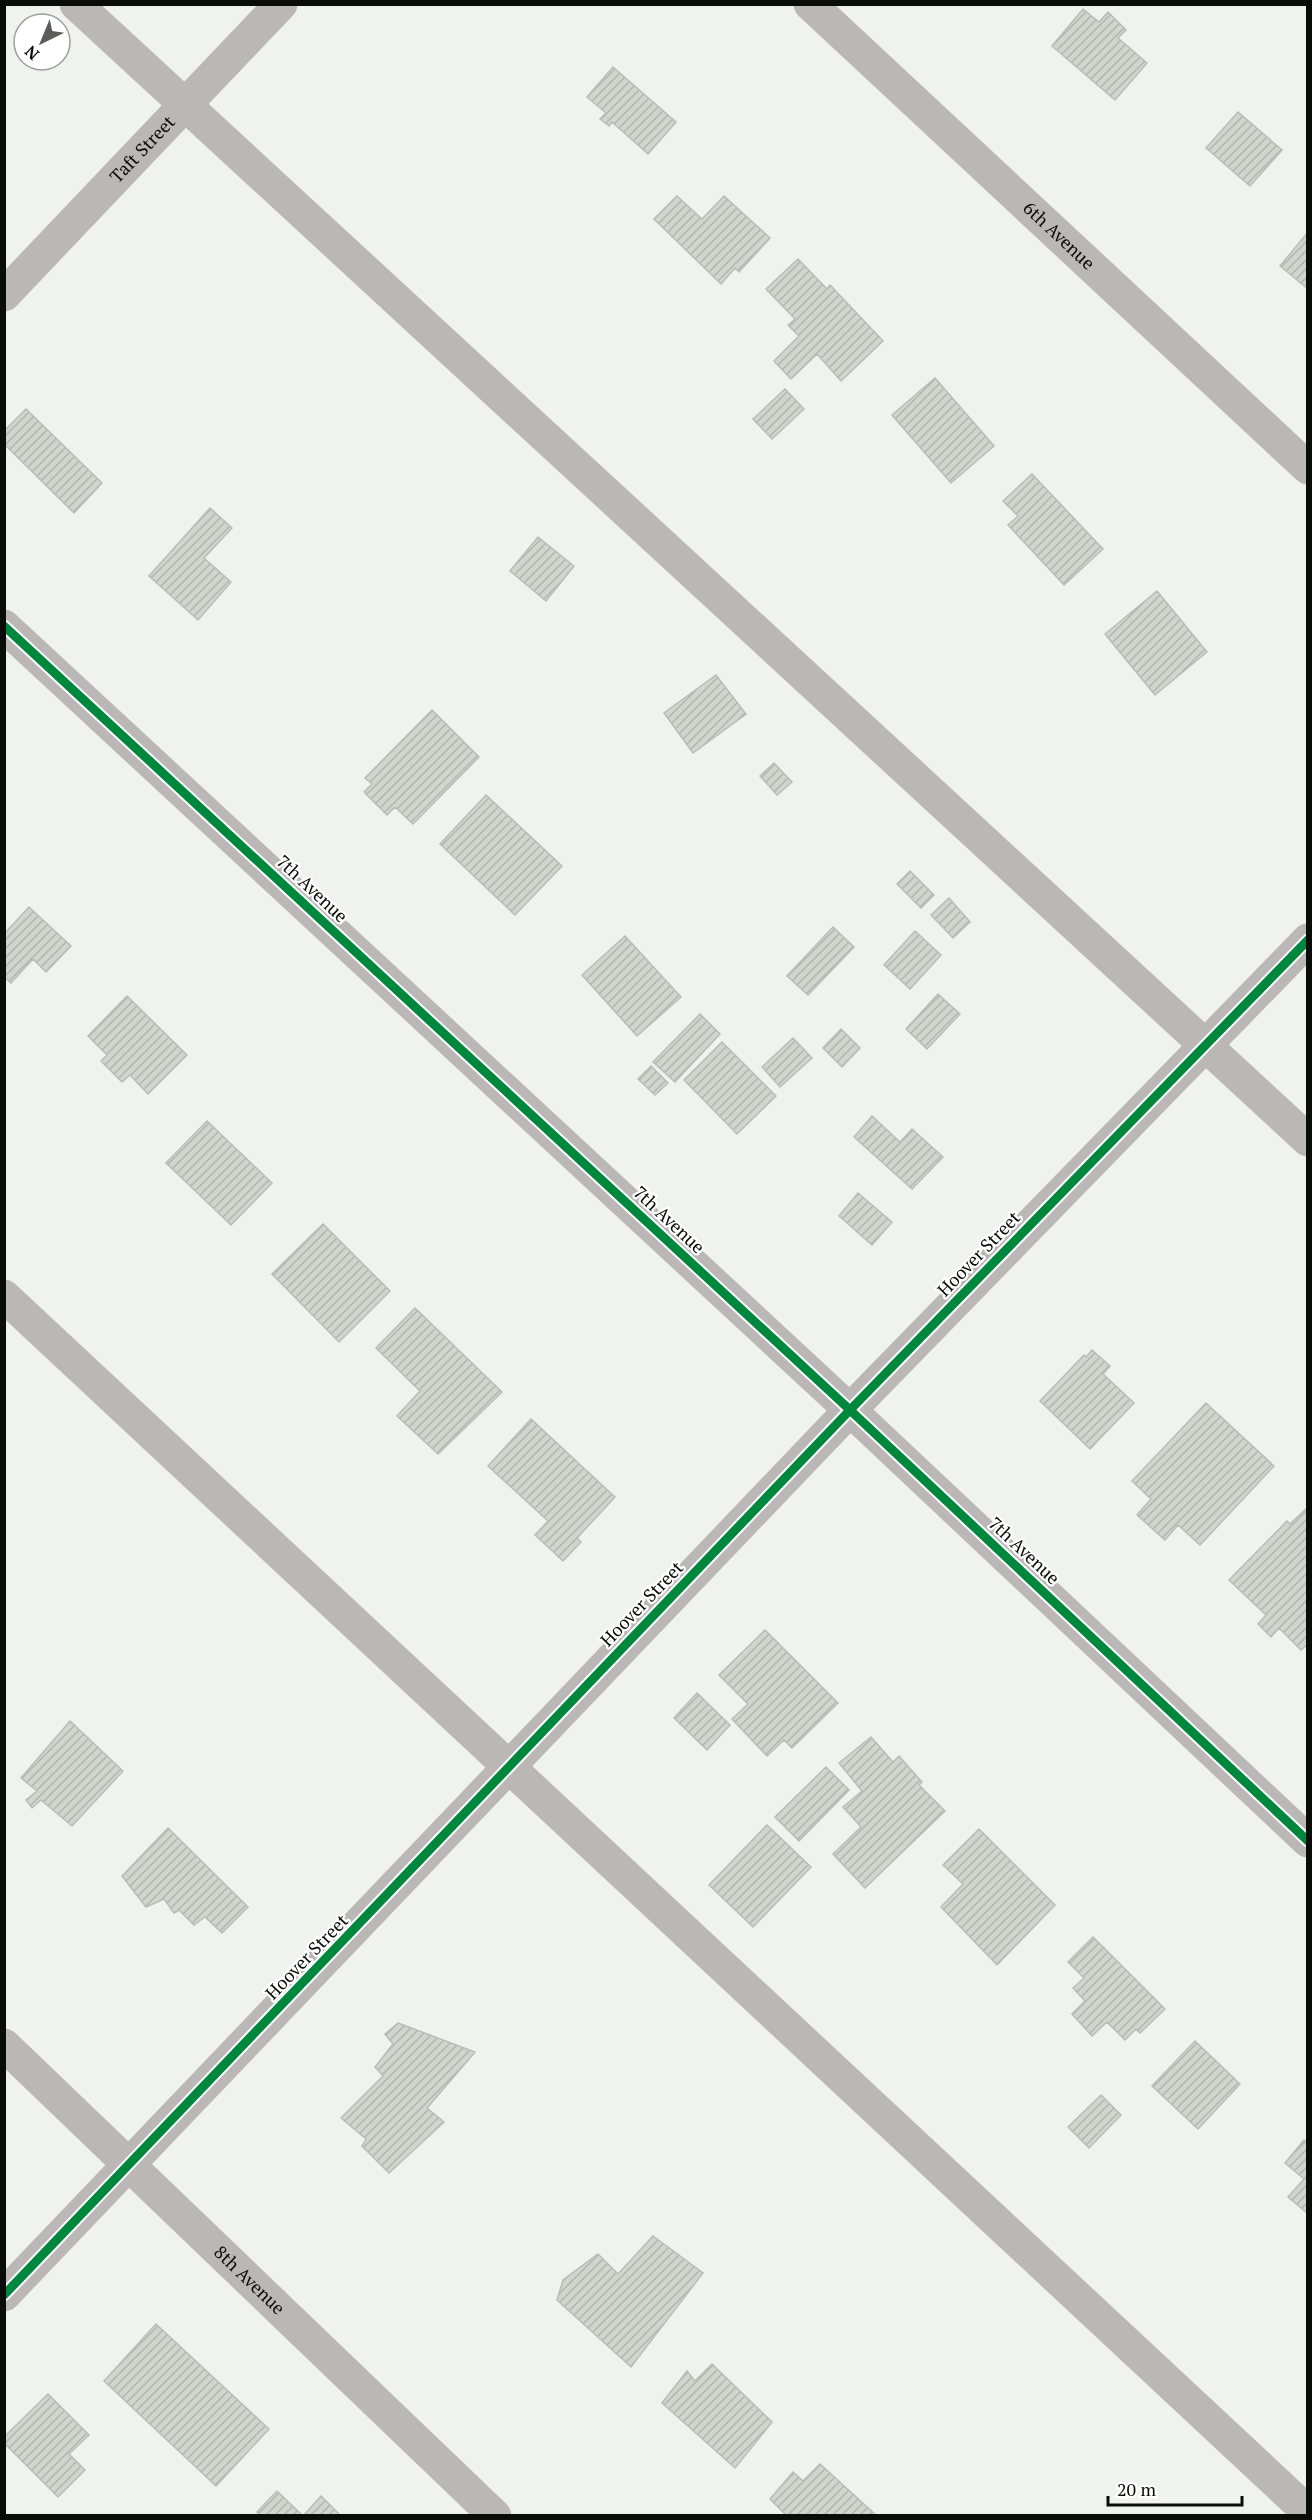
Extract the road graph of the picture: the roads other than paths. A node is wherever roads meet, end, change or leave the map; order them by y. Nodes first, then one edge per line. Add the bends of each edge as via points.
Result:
1 (76, 4) edge
2 (281, 4) edge
3 (810, 4) edge
4 (185, 105) junction
5 (4, 295) edge
6 (1308, 468) edge
7 (4, 626) edge
8 (1308, 940) edge
9 (1205, 1045) junction
10 (1308, 1140) edge
11 (4, 1296) edge
12 (850, 1410) junction
13 (511, 1766) junction
14 (1308, 1841) edge
15 (4, 2045) edge
16 (129, 2166) junction
17 (4, 2295) edge
18 (1308, 2512) edge
19 (495, 2516) edge

1 - 4 street
2 - 4 street, Taft Street
3 - 6 street, 6th Avenue
4 - 5 street, Taft Street
4 - 9 street
7 - 12 street, 7th Avenue
8 - 9 street, Hoover Street
9 - 10 street
9 - 12 street, Hoover Street
11 - 13 street
12 - 13 street, Hoover Street
12 - 14 street, 7th Avenue
13 - 16 street, Hoover Street
13 - 18 street
15 - 16 street, 8th Avenue
16 - 17 street, Hoover Street
16 - 19 street, 8th Avenue

